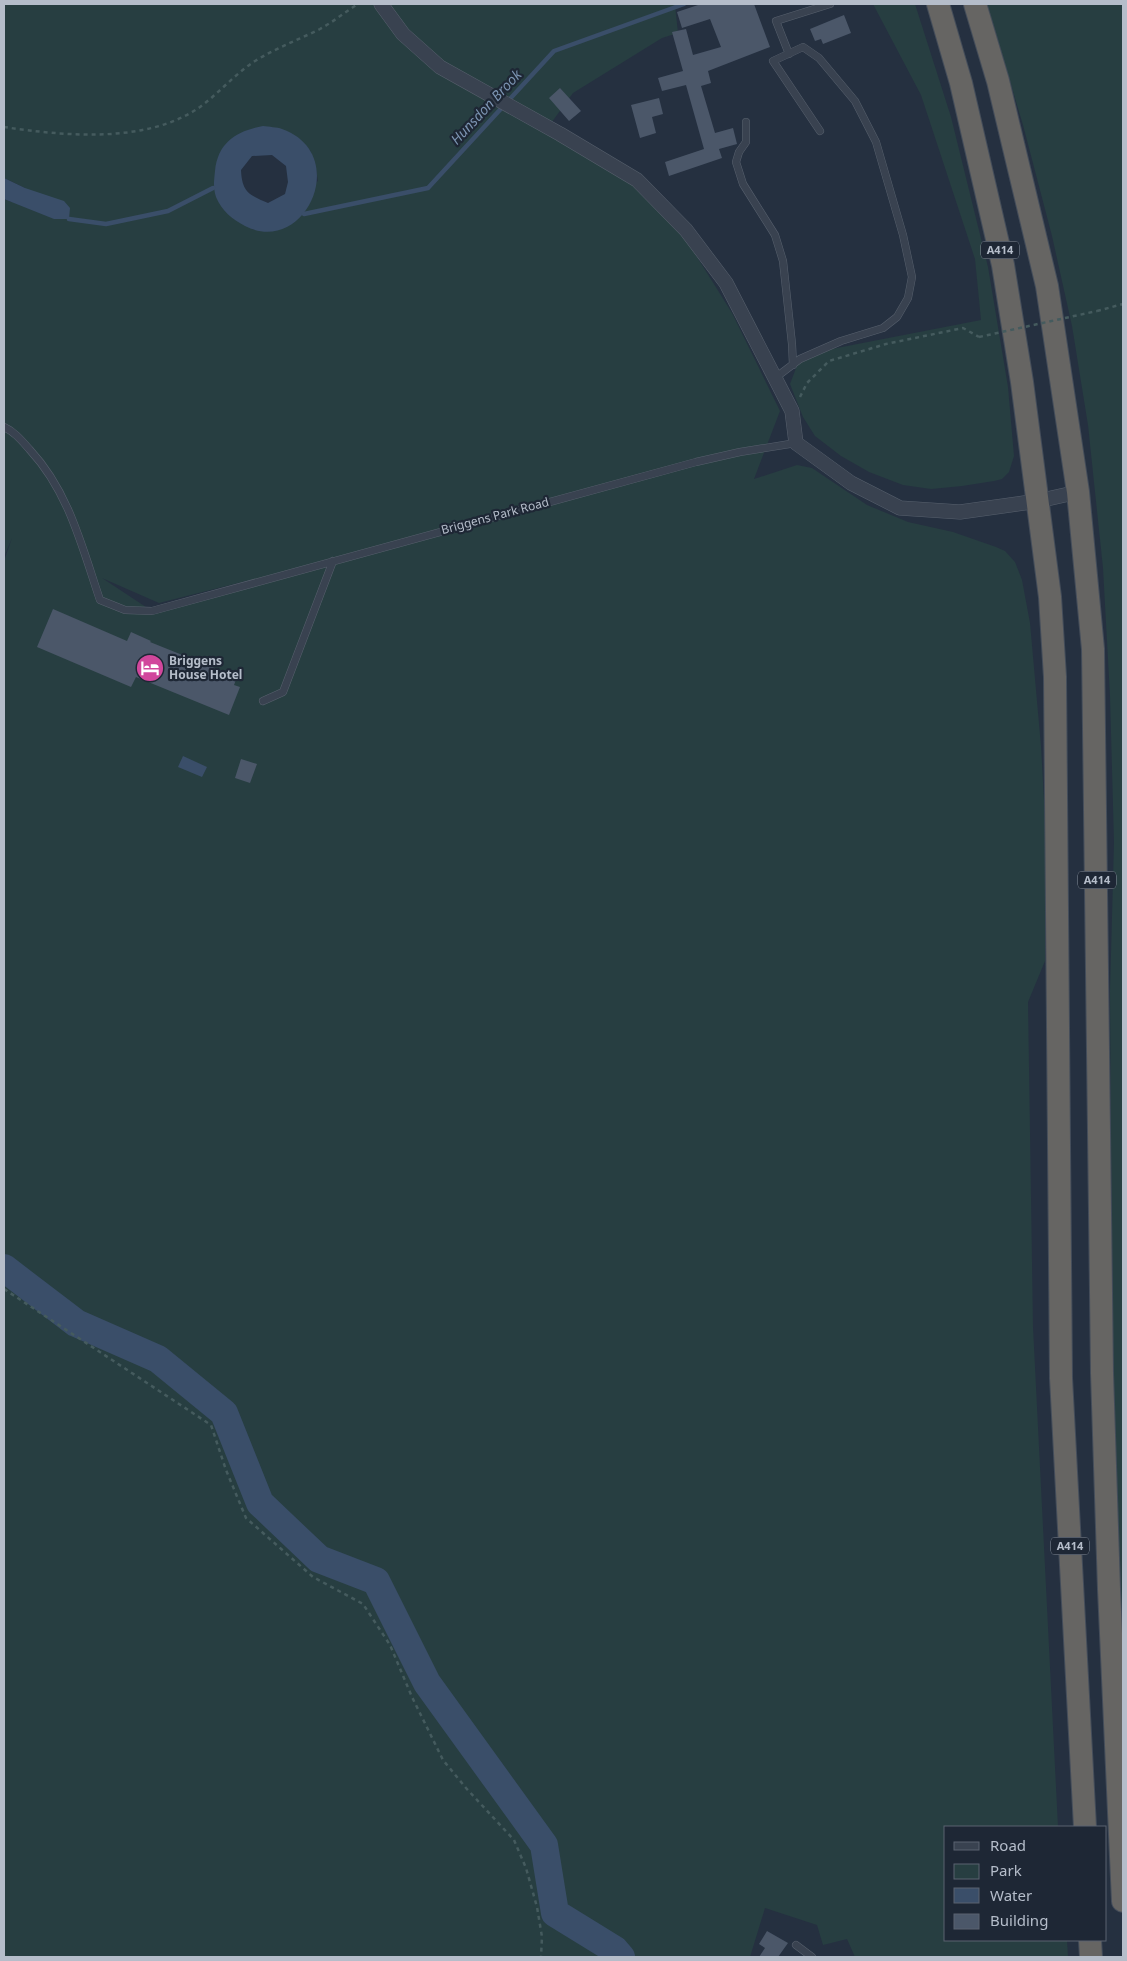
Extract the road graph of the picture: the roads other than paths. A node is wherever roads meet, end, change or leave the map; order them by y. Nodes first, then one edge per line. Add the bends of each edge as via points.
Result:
1 (381, 4) edge
2 (830, 4) edge
3 (938, 4) edge
4 (975, 4) edge
5 (789, 54) junction
6 (746, 122) dead end
7 (820, 131) dead end
8 (793, 365) junction
9 (775, 378) junction
10 (4, 428) edge
11 (796, 443) junction
12 (1078, 492) junction
13 (1038, 501) junction
14 (333, 561) junction
15 (263, 702) dead end
16 (1085, 1826) edge
17 (1123, 1895) edge
18 (1123, 1901) edge
19 (1090, 1941) edge
20 (796, 1945) dead end
21 (812, 1957) edge
22 (1091, 1957) edge

1 - 9 street via 403,34 440,67 638,180 686,230 726,283
2 - 5 lane via 776,21
3 - 13 highway, A414 via 961,83 1003,265
4 - 12 highway, A414 via 998,81 1047,286
5 - 7 lane via 773,61
5 - 8 lane via 803,47 819,58 855,102 876,142 912,277 908,298 898,317 890,323 841,341
6 - 8 lane via 746,142 738,152 736,162 743,184 775,236 783,261
8 - 9 lane
9 - 11 street via 792,411
10 - 14 lane, Briggens Park Road via 13,432 39,460 58,488 75,524 100,600 116,607 152,610
11 - 13 street via 851,483 900,508 960,512
11 - 14 lane, Briggens Park Road via 696,462
12 - 13 street
12 - 17 highway, A414 via 1093,649 1102,1373
13 - 16 highway, A414 via 1056,677 1062,1378
14 - 15 lane via 283,692
17 - 18 highway, A414
19 - 22 highway
20 - 21 lane

